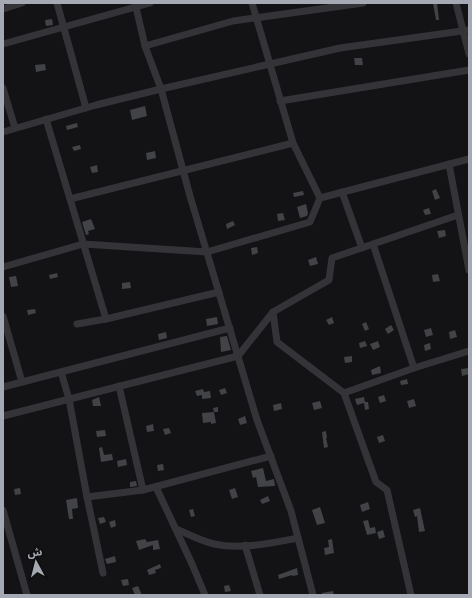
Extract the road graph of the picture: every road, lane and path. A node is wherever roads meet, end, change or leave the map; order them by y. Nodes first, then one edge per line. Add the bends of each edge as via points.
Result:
1 (22, 3) edge
2 (56, 3) edge
3 (150, 3) edge
4 (252, 3) edge
5 (362, 3) edge
6 (456, 3) edge
7 (136, 4) edge
8 (3, 9) edge
9 (257, 18) junction
10 (63, 27) junction
11 (466, 30) edge
12 (3, 44) edge
13 (145, 46) junction
14 (469, 54) edge
15 (270, 64) junction
16 (469, 70) edge
17 (161, 89) junction
18 (3, 90) edge
19 (280, 101) junction
20 (86, 108) junction
21 (46, 119) junction
22 (15, 128) junction
23 (3, 132) edge
24 (293, 143) junction
25 (469, 159) edge
26 (449, 164) junction
27 (183, 171) junction
28 (342, 192) junction
29 (320, 198) junction
30 (70, 200) junction
31 (458, 215) junction
32 (83, 244) junction
33 (373, 244) junction
34 (362, 248) junction
35 (207, 252) junction
36 (3, 267) edge
37 (469, 270) edge
38 (219, 292) junction
39 (273, 312) junction
40 (3, 316) edge
41 (106, 319) junction
42 (77, 324) dead end
43 (230, 328) junction
44 (469, 351) edge
45 (238, 356) junction
46 (414, 368) junction
47 (61, 372) junction
48 (22, 382) junction
49 (119, 386) junction
50 (3, 387) edge
51 (344, 393) junction
52 (69, 399) junction
53 (3, 416) edge
54 (271, 456) junction
55 (156, 487) junction
56 (143, 490) junction
57 (87, 497) junction
58 (3, 510) edge
59 (176, 529) junction
60 (298, 538) junction
61 (245, 545) junction
62 (103, 573) dead end
63 (27, 595) edge
64 (205, 595) edge
65 (260, 595) edge
66 (313, 595) edge
67 (411, 595) edge

1 - 8 street
2 - 10 street
3 - 7 street
4 - 9 street
5 - 9 street
6 - 11 street
7 - 10 street
7 - 13 street
9 - 13 street via 233,21
9 - 15 street
10 - 12 street
10 - 20 street
11 - 14 street
11 - 15 street via 340,48
13 - 17 street
15 - 17 street
15 - 19 street
16 - 19 street
17 - 20 street
17 - 27 street
18 - 22 street
19 - 24 street
20 - 21 street
21 - 22 street
21 - 30 street
22 - 23 street
24 - 27 street
24 - 29 street
25 - 26 street
26 - 28 street
26 - 31 street
27 - 30 street
27 - 35 street
28 - 29 street
28 - 34 street
29 - 35 street via 310,222
30 - 32 street
31 - 33 street
31 - 37 street
32 - 35 street
32 - 36 street
32 - 41 street
33 - 34 street
33 - 46 street
34 - 39 street via 332,258 330,280
35 - 38 street
38 - 41 street
38 - 43 street
39 - 45 street
39 - 51 street via 278,342
40 - 48 street
41 - 42 street
43 - 45 street
43 - 47 street
44 - 46 street
45 - 49 street
45 - 54 street via 257,420
46 - 51 street
47 - 48 street
47 - 52 street
48 - 50 street
49 - 52 street
49 - 56 street
51 - 67 street via 376,482 387,490
52 - 53 street
52 - 57 street
54 - 55 street
54 - 60 street
55 - 56 street
55 - 59 street
56 - 57 street
57 - 62 street
58 - 63 street
59 - 61 street via 212,544
59 - 64 street
60 - 61 street
60 - 66 street
61 - 65 street

